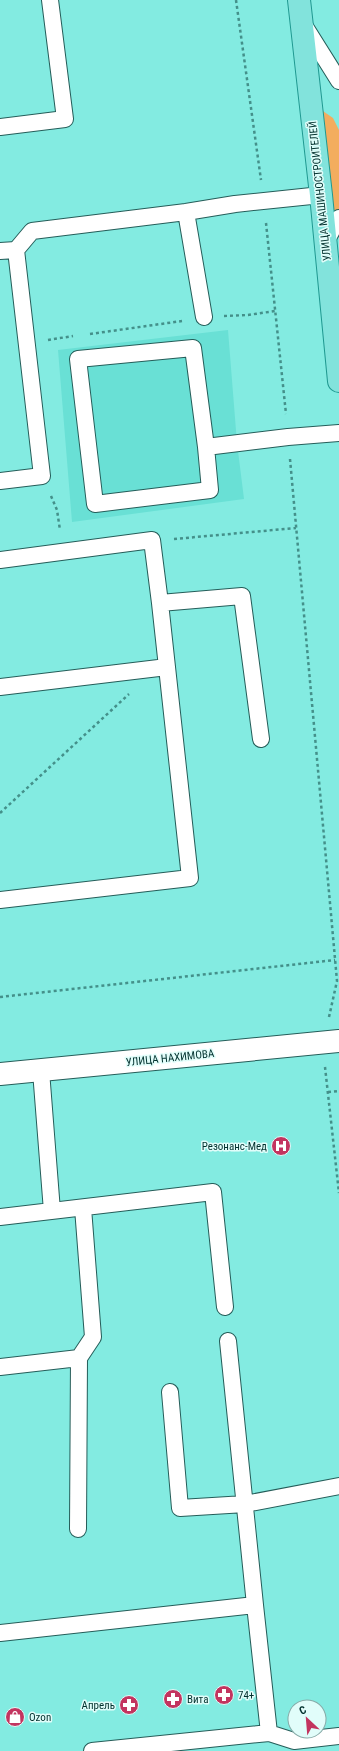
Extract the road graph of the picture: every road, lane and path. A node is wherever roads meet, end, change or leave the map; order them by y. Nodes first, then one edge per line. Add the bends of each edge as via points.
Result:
1 (50, 0) edge
2 (236, 0) edge
3 (300, 10) edge
4 (339, 81) edge
5 (0, 127) edge
6 (321, 195) junction
7 (264, 202) junction
8 (186, 212) junction
9 (339, 218) edge
10 (325, 243) junction
11 (8, 250) edge
12 (275, 310) junction
13 (204, 317) junction
14 (88, 334) dead end
15 (80, 335) dead end
16 (26, 343) junction
17 (339, 381) edge
18 (339, 433) edge
19 (288, 437) junction
20 (206, 446) junction
21 (42, 476) junction
22 (0, 480) edge
23 (296, 528) junction
24 (152, 540) junction
25 (63, 552) junction
26 (0, 560) edge
27 (160, 603) junction
28 (168, 667) junction
29 (0, 687) edge
30 (133, 690) dead end
31 (261, 739) dead end
32 (0, 813) edge
33 (0, 900) edge
34 (335, 960) junction
35 (0, 997) edge
36 (331, 1042) edge
37 (41, 1071) junction
38 (0, 1074) edge
39 (339, 1091) edge
40 (328, 1092) junction
41 (339, 1193) edge
42 (83, 1208) junction
43 (52, 1211) junction
44 (0, 1217) edge
45 (225, 1307) dead end
46 (228, 1341) dead end
47 (79, 1358) junction
48 (0, 1367) edge
49 (170, 1392) dead end
50 (339, 1486) edge
51 (245, 1504) junction
52 (78, 1528) dead end
53 (255, 1605) junction
54 (0, 1633) edge
55 (269, 1733) junction
56 (339, 1736) edge
57 (92, 1751) edge

1 - 5 lane via 65,119
2 - 7 path
3 - 4 lane
3 - 6 main road, УЛИЦА МАШИНОСТРОИТЕЛЕЙ
6 - 7 lane
6 - 10 main road, УЛИЦА МАШИНОСТРОИТЕЛЕЙ
7 - 8 lane
7 - 12 path
8 - 11 lane via 32,231
8 - 13 lane
9 - 10 lane
10 - 17 main road, УЛИЦА МАШИНОСТРОИТЕЛЕЙ
11 - 16 lane
12 - 13 path via 248,315
12 - 19 path
13 - 14 path
15 - 16 path
16 - 21 lane
18 - 19 lane
19 - 20 lane
19 - 23 path
20 - 20 lane via 193,348 78,359 96,504 210,490
21 - 22 lane
21 - 25 path via 57,510
23 - 24 path
23 - 34 path
24 - 25 lane
24 - 27 lane
25 - 26 lane
27 - 28 lane
27 - 31 lane via 242,596
28 - 29 lane
28 - 33 lane via 190,878
30 - 32 path
34 - 35 path
34 - 36 path via 337,981
36 - 37 street, УЛИЦА НАХИМОВА
36 - 40 path
37 - 38 street, УЛИЦА НАХИМОВА
37 - 43 lane
39 - 40 path
40 - 41 path
42 - 43 lane
42 - 45 lane via 213,1192
42 - 47 lane via 93,1337
43 - 44 lane
46 - 51 lane
47 - 48 lane
47 - 52 lane
49 - 51 lane via 180,1508
50 - 51 lane
51 - 53 lane
53 - 54 lane
53 - 55 lane
55 - 56 lane via 294,1741
55 - 57 lane

